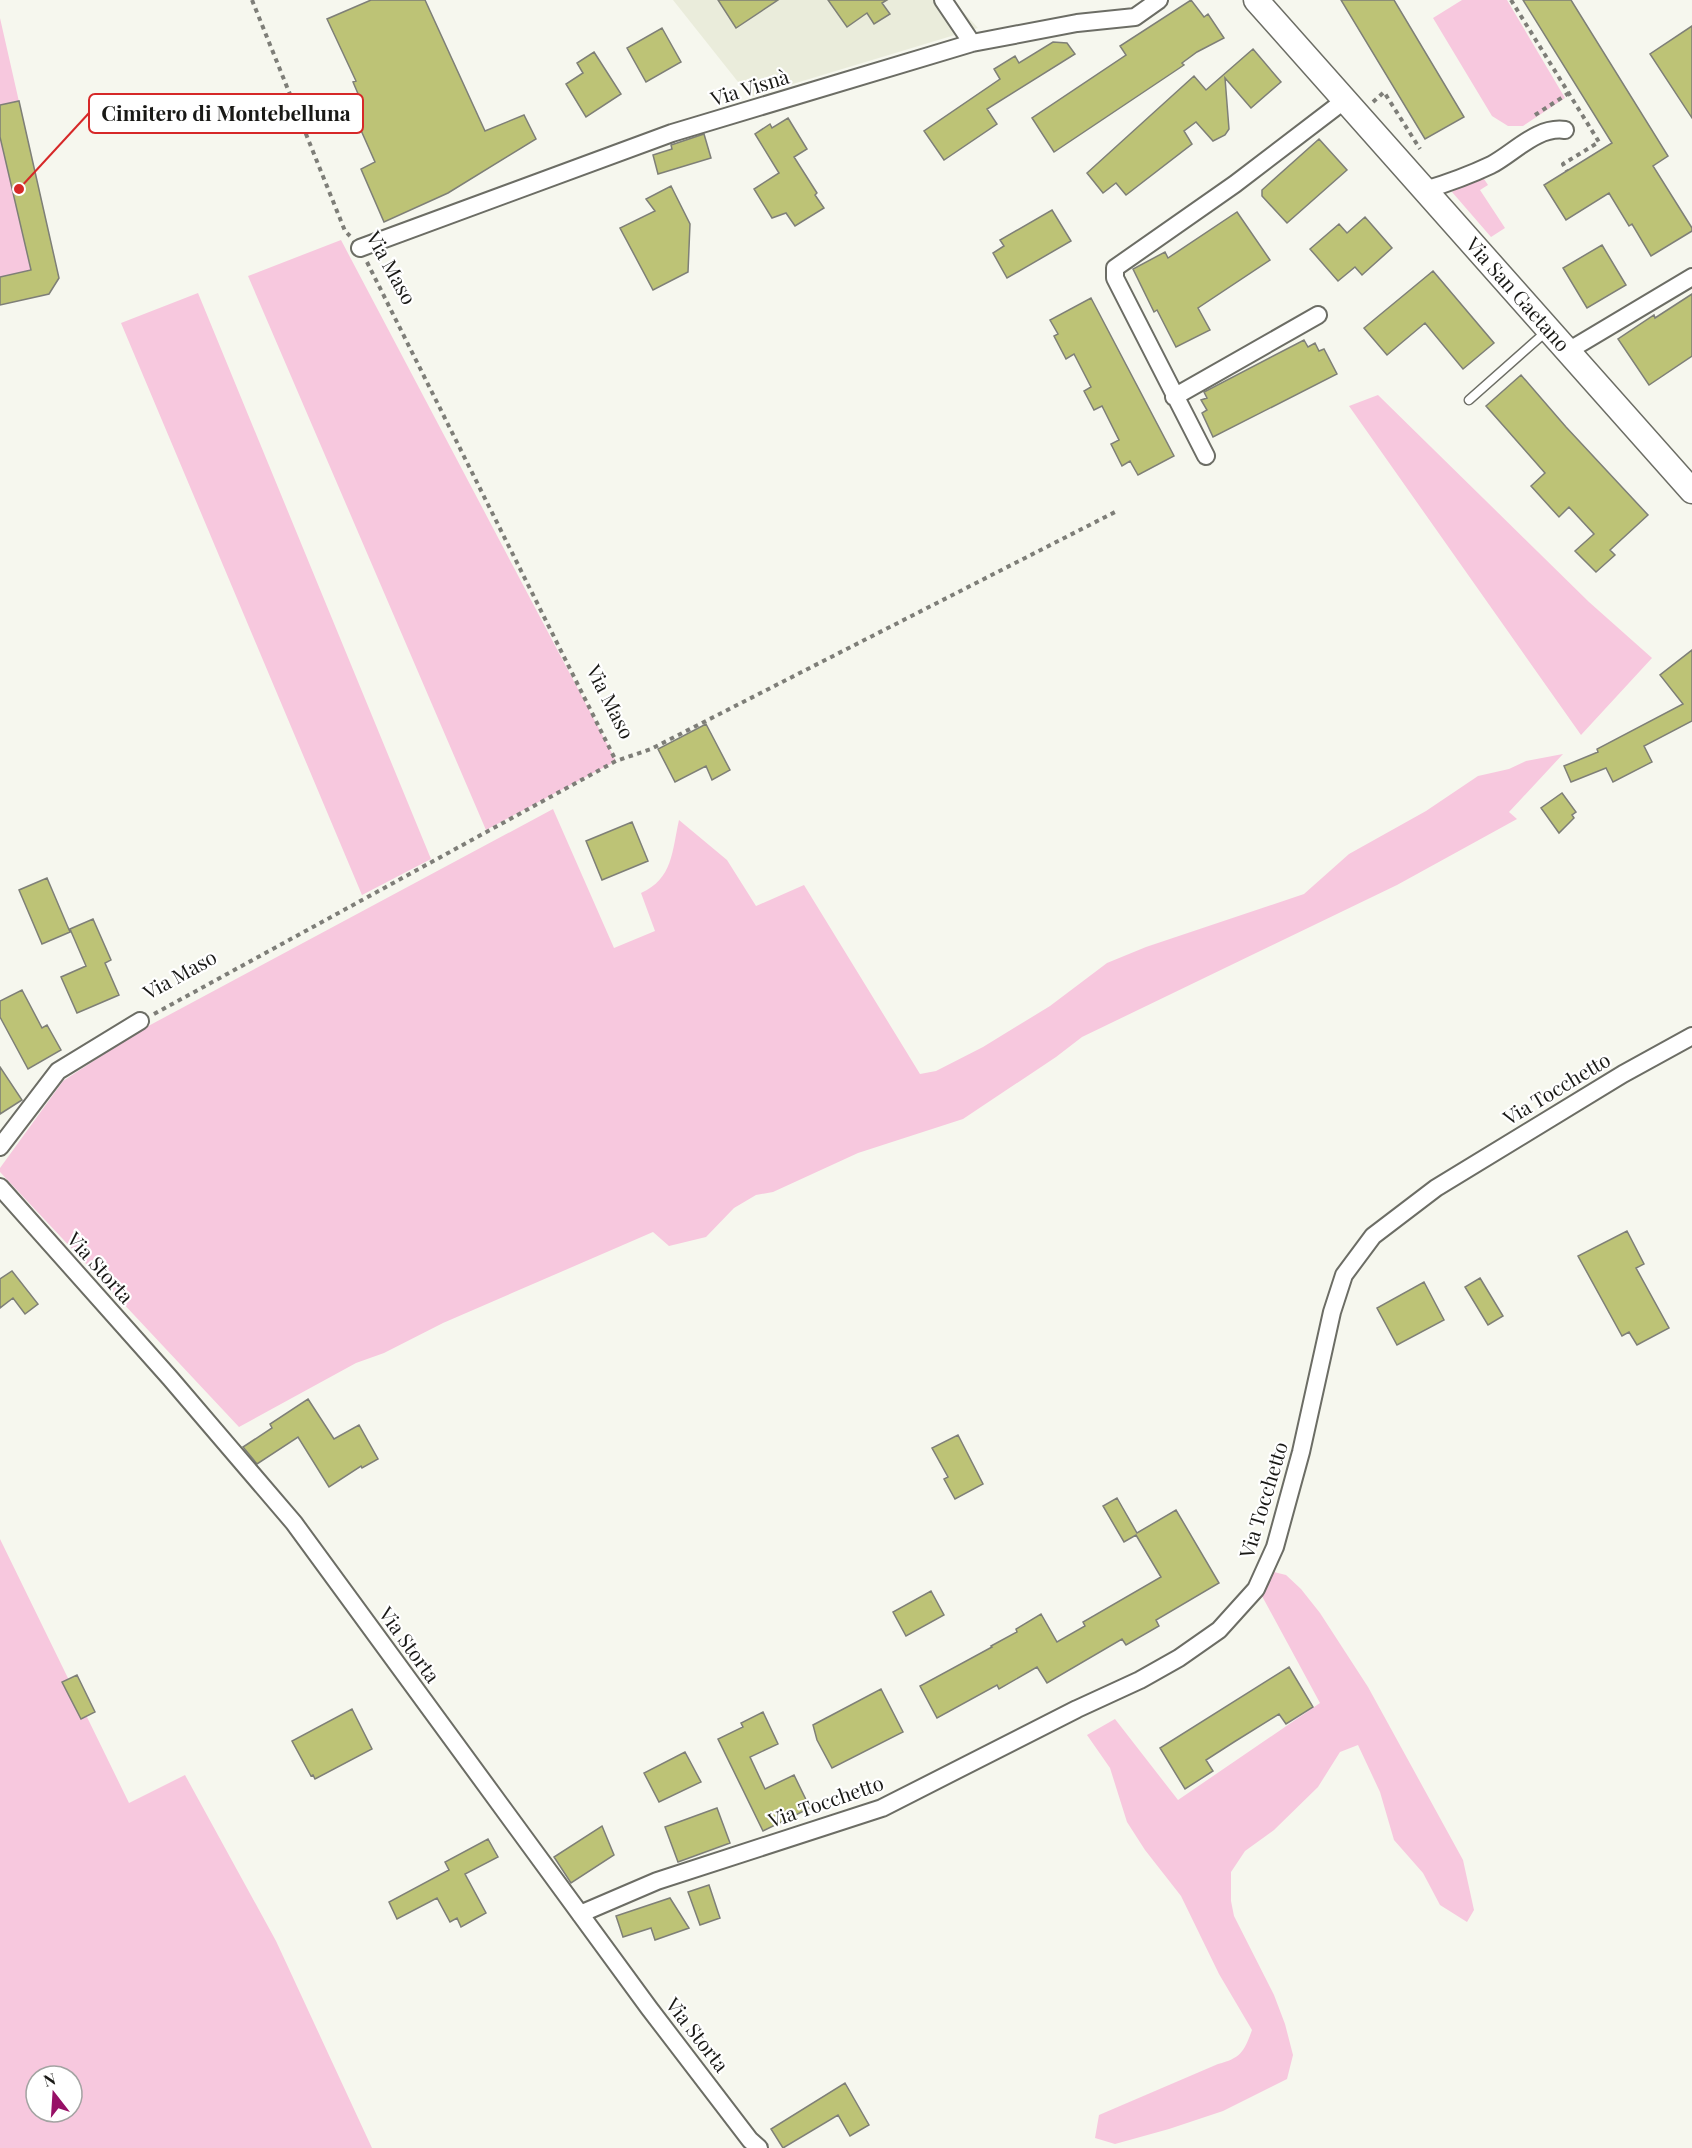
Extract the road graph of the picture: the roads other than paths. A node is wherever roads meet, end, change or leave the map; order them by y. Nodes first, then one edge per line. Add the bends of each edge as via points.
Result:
1 (943, 0) edge
2 (1159, 0) edge
3 (1256, 0) edge
4 (972, 43) junction
5 (1345, 100) junction
6 (1564, 130) dead end
7 (1425, 190) junction
8 (360, 248) road end
9 (1692, 278) edge
10 (1318, 315) dead end
11 (1548, 329) junction
12 (1568, 351) junction
13 (1174, 397) junction
14 (1469, 400) dead end
15 (1206, 456) dead end
16 (1692, 491) edge
17 (140, 1021) road end
18 (1692, 1036) edge
19 (0, 1147) edge
20 (0, 1187) edge
21 (580, 1914) junction
22 (759, 2148) edge

1 - 4 street
2 - 4 street, Via Visnà via 1135,17 1077,23
3 - 5 street, Via San Gaetano
4 - 8 street, Via Visnà via 672,133
5 - 7 street, Via San Gaetano
5 - 13 street via 1115,268 1114,278
6 - 7 street via 1541,133 1493,164
7 - 11 street, Via San Gaetano
9 - 12 street
10 - 13 street
11 - 12 street, Via San Gaetano
11 - 14 lane
12 - 16 street, Via San Gaetano
13 - 15 street
17 - 19 street, Via Maso via 58,1071
18 - 21 street, Via Tocchetto via 1436,1188 1373,1236 1344,1275 1332,1312 1275,1547 1256,1589 1219,1630 1140,1680 882,1808 657,1881
20 - 21 street, Via Storta via 294,1523
21 - 22 street, Via Storta

